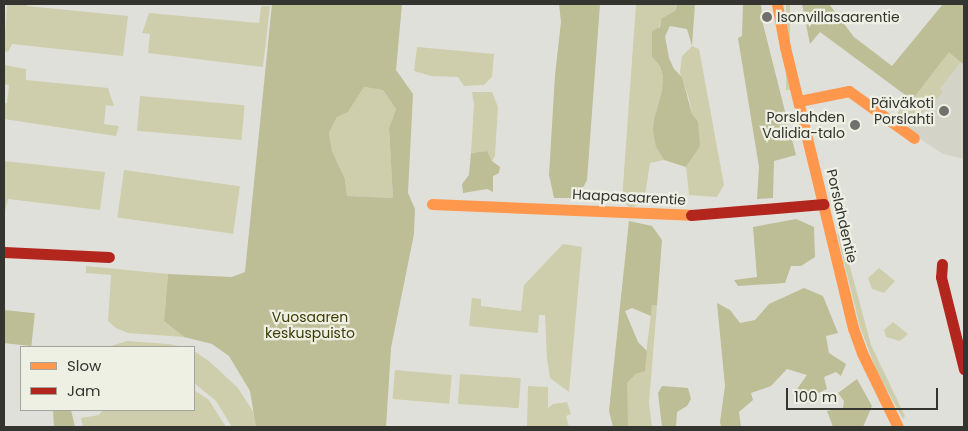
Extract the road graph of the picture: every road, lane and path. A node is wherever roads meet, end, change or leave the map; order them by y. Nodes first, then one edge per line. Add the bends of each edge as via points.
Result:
1 (777, 4) edge
2 (799, 101) junction
3 (914, 138) dead end
4 (432, 204) dead end
5 (824, 204) junction
6 (4, 252) edge
7 (109, 257) dead end
8 (942, 264) dead end
9 (964, 368) edge
10 (898, 427) edge

1 - 2 street, Porslahdentie
2 - 3 street via 849,91
2 - 5 street, Porslahdentie
4 - 5 street, Haapasaarentie via 681,216
5 - 10 street, Porslahdentie via 853,328 862,354
6 - 7 street
8 - 9 street via 941,277

